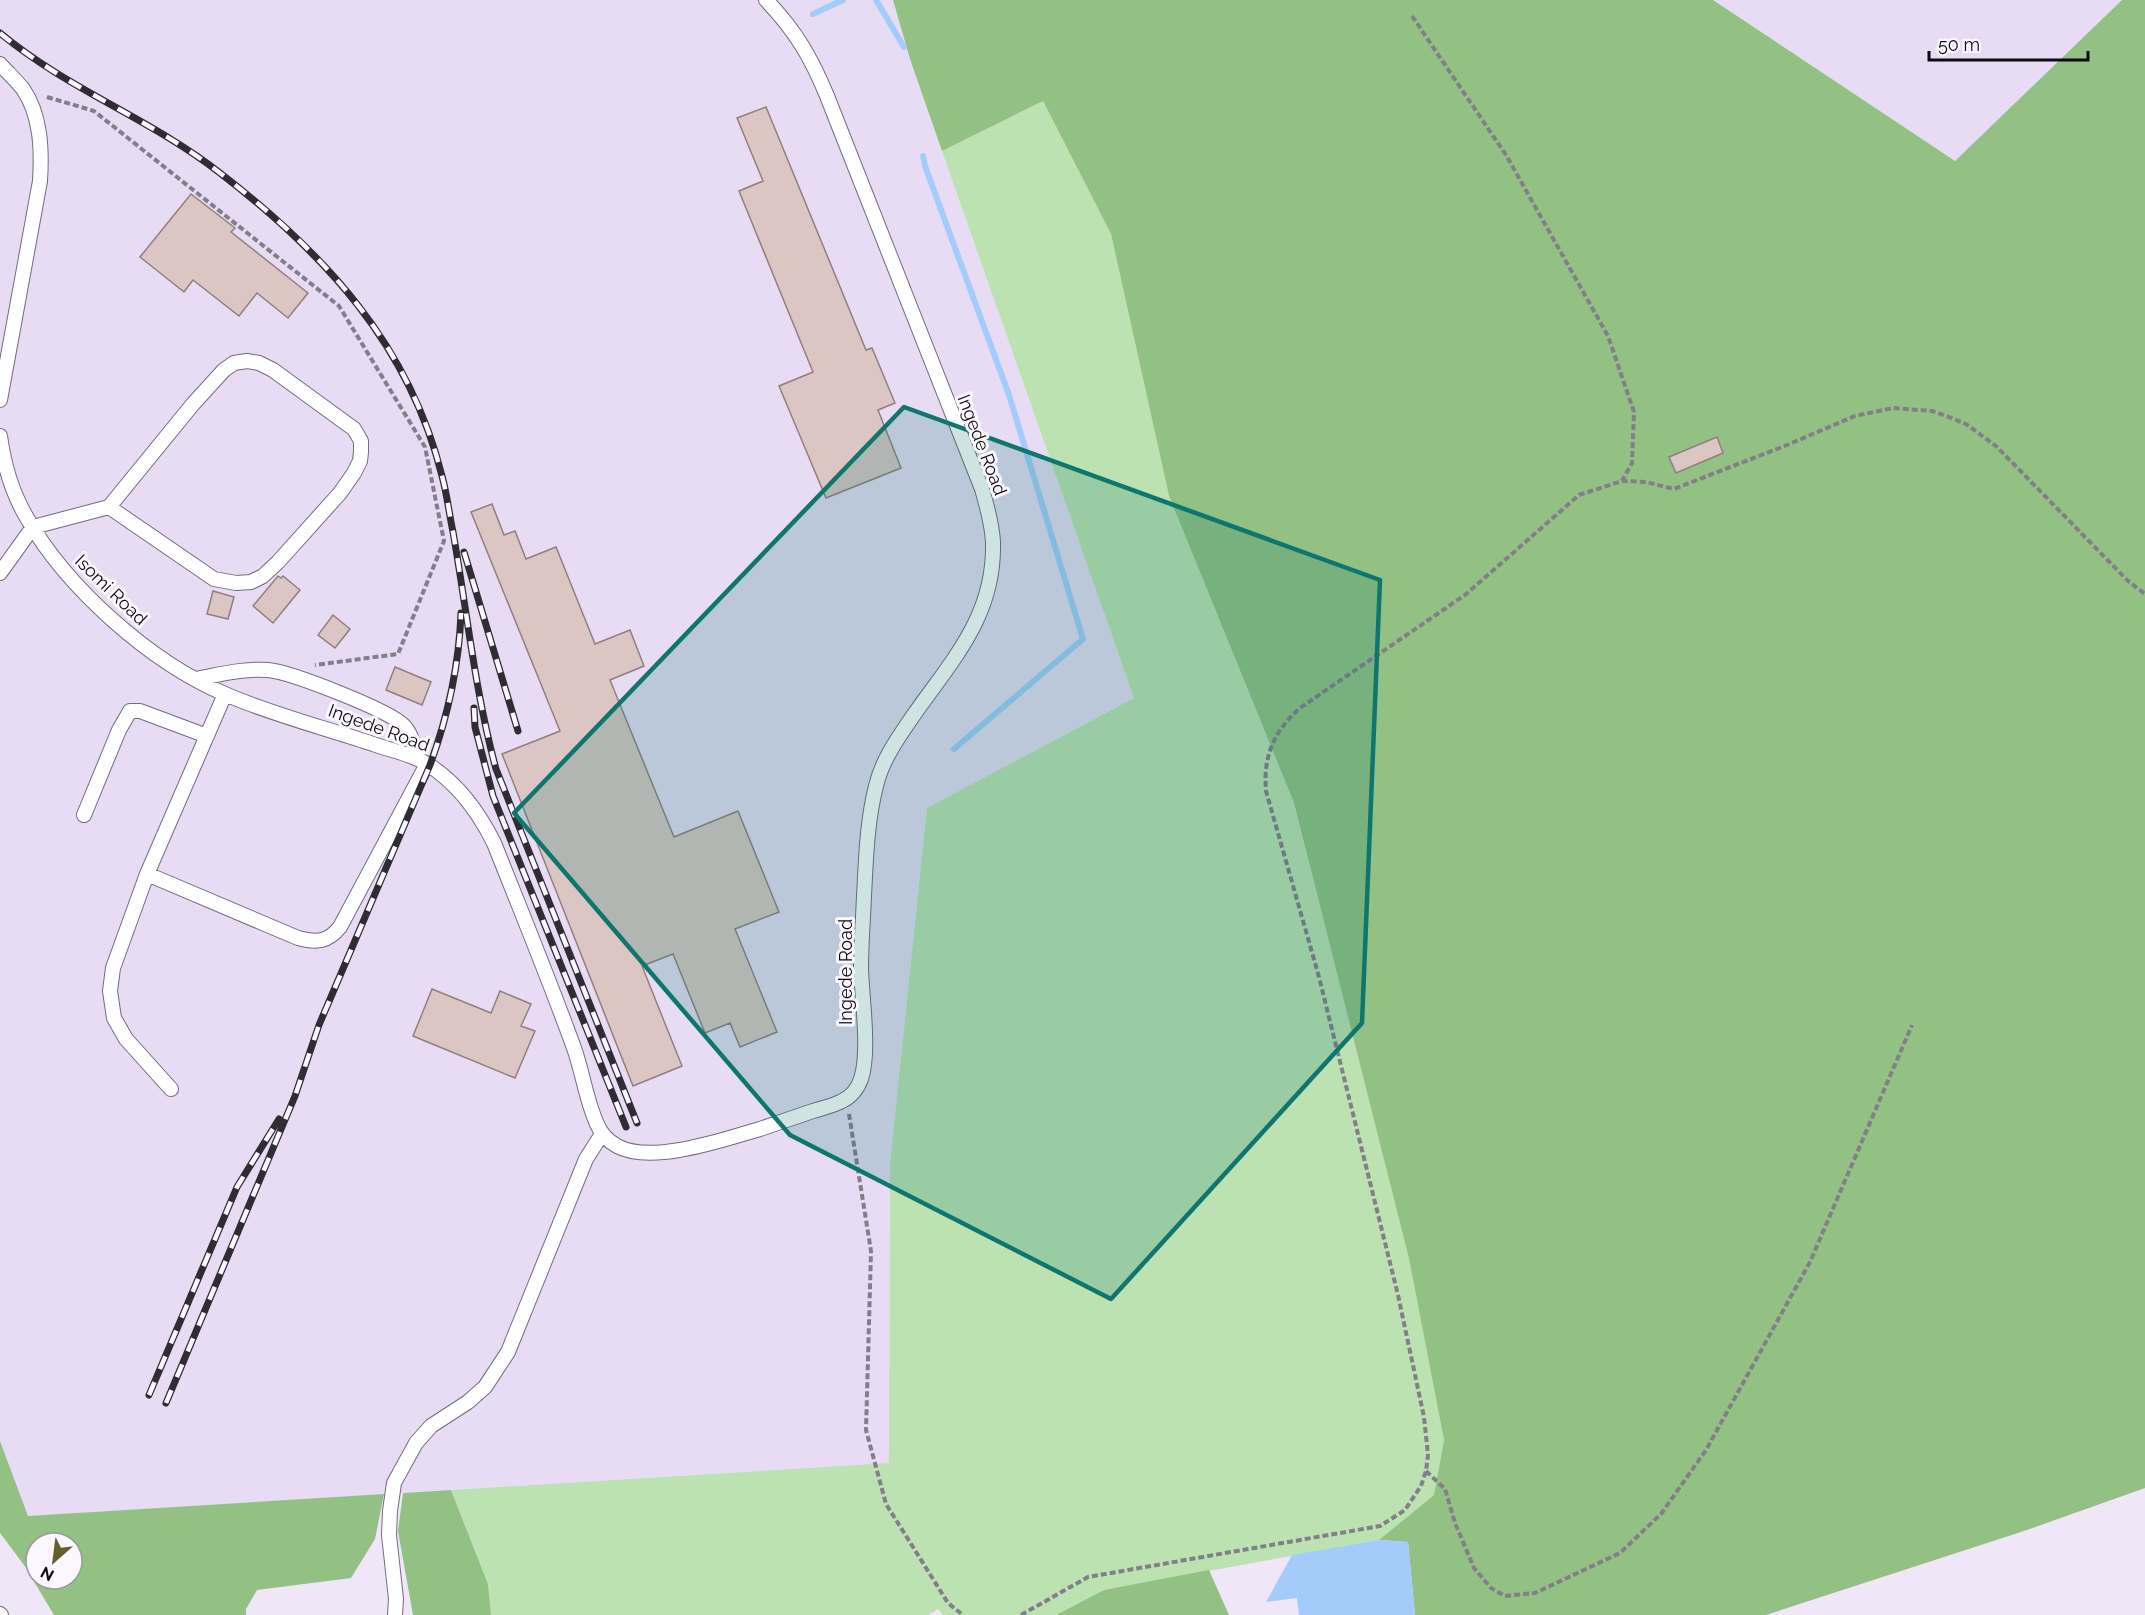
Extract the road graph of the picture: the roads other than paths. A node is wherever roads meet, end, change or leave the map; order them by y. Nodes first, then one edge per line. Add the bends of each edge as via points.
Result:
1 (766, 0) edge
2 (0, 64) edge
3 (0, 400) edge
4 (0, 436) edge
5 (110, 507) junction
6 (33, 527) junction
7 (0, 573) edge
8 (195, 679) junction
9 (225, 694) junction
10 (207, 736) junction
11 (422, 761) junction
12 (84, 815) dead end
13 (147, 874) junction
14 (171, 1089) dead end
15 (602, 1134) junction
16 (395, 1615) edge

1 - 15 lane, Ingede Road via 802,43 813,63 982,489 993,540 989,588 971,633 892,747 876,786 866,856 861,965 865,1051 861,1082 846,1098 772,1125 679,1150 620,1148
2 - 3 lane via 24,90 38,124 42,157
4 - 6 lane, Isomi Road via 14,493
5 - 5 lane via 214,579 251,582 278,562 340,493 360,461 361,441 354,429 273,370 259,363 234,363 193,404
5 - 6 lane
6 - 7 lane
6 - 8 lane, Isomi Road via 53,559 92,600 136,640
8 - 9 lane, Ingede Road
8 - 11 lane via 269,670 312,682 396,719 410,734
9 - 10 lane
9 - 11 lane, Ingede Road
10 - 12 lane via 140,711 130,711
10 - 13 lane
11 - 13 lane via 340,927 327,940 311,942 298,938
11 - 15 lane, Ingede Road via 466,798 494,843 562,1014
13 - 14 lane via 113,968 110,991 114,1018 126,1040
15 - 16 lane via 585,1159 508,1352 485,1387 432,1426 416,1443 394,1483 389,1535

